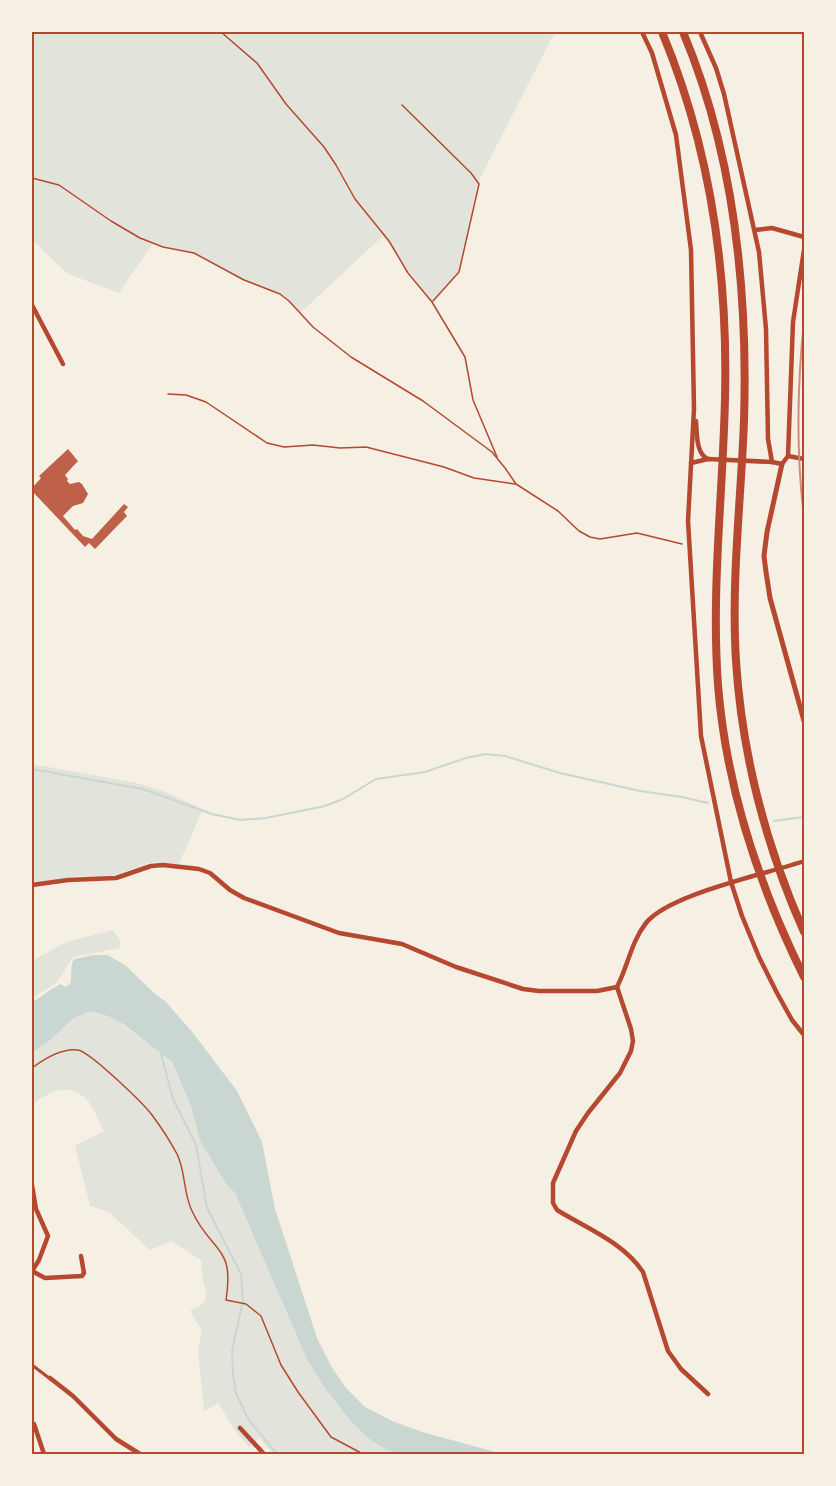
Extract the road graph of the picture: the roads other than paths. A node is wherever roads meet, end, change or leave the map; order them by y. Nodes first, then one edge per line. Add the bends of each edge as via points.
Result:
1 (642, 32) edge
2 (662, 32) edge
3 (683, 32) edge
4 (700, 32) edge
5 (755, 230) junction
6 (804, 237) edge
7 (804, 250) edge
8 (32, 305) edge
9 (63, 364) dead end
10 (694, 409) junction
11 (788, 456) junction
12 (708, 459) junction
13 (804, 459) edge
14 (769, 462) junction
15 (691, 463) junction
16 (782, 464) junction
17 (804, 721) edge
18 (804, 861) edge
19 (731, 882) junction
20 (32, 885) edge
21 (804, 932) edge
22 (804, 977) edge
23 (617, 987) junction
24 (804, 1035) edge
25 (32, 1185) edge
26 (81, 1256) dead end
27 (32, 1365) edge
28 (50, 1378) joint
29 (708, 1394) dead end
30 (32, 1423) edge
31 (240, 1428) dead end
32 (44, 1455) edge
33 (140, 1455) edge
34 (264, 1455) edge

1 - 10 street via 659,76 681,162 692,279
2 - 22 highway via 683,86 699,144 719,261 725,388 715,593 723,721 744,823 781,928
3 - 21 highway via 716,128 737,255 745,366 735,586 742,716 751,771 777,864
4 - 5 street via 724,94
5 - 6 street via 772,228
5 - 14 street via 766,329
7 - 11 street via 793,322
8 - 9 street
10 - 12 street via 700,451
10 - 15 street
11 - 13 street
11 - 16 street
12 - 14 street
12 - 15 street
14 - 16 street
15 - 19 street via 688,521 701,736
16 - 17 street via 764,556 765,572
18 - 19 street
19 - 23 street via 658,911 638,936
19 - 24 street via 759,957
20 - 23 street via 116,878 157,865 199,869 244,898 320,927 352,937 402,944 508,986 538,992
23 - 29 street via 631,1029 631,1051 620,1073 576,1131 553,1183 553,1203 557,1210 619,1247 638,1264 668,1351
25 - 26 street via 36,1209 48,1236 32,1271 45,1278 82,1276
27 - 28 street
28 - 33 street via 116,1439
30 - 32 street
31 - 34 street

